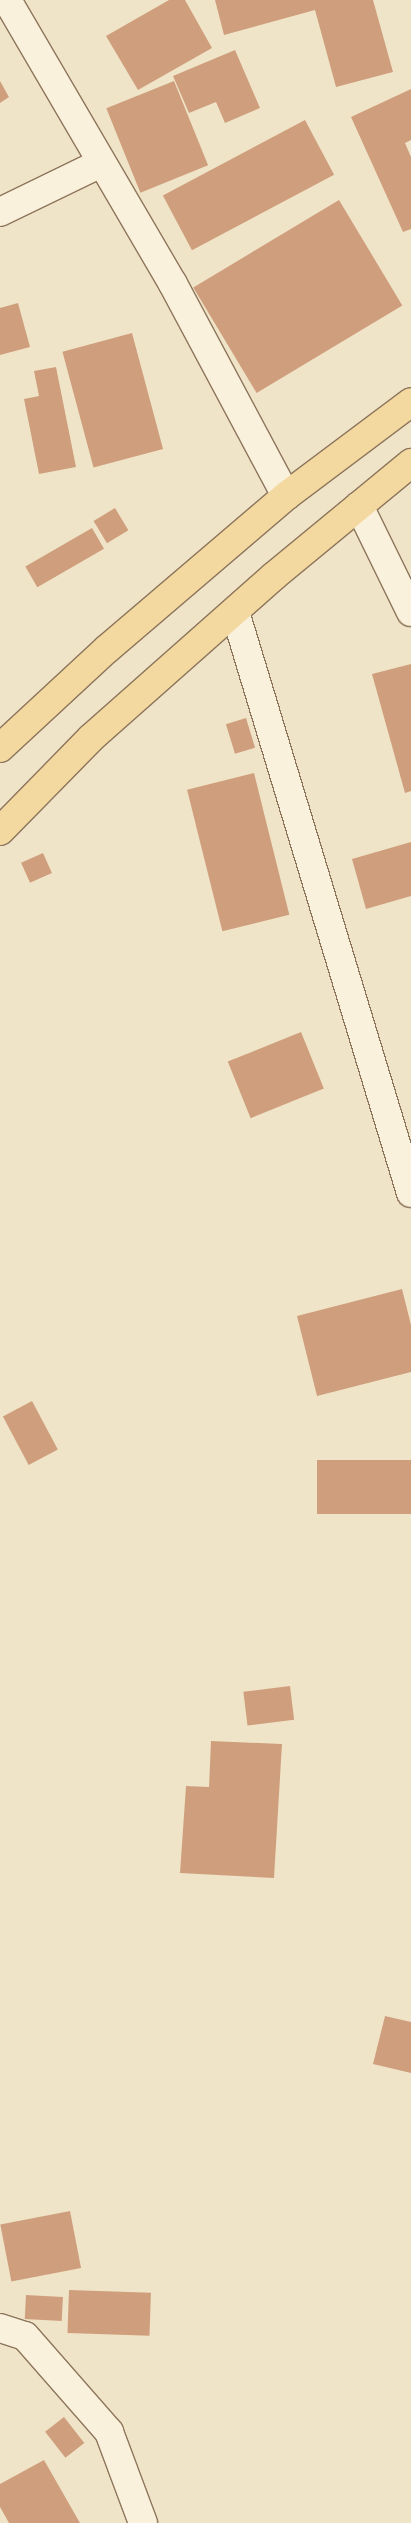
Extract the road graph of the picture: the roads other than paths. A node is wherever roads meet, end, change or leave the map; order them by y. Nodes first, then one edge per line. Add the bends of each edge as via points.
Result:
1 (7, 0) edge
2 (101, 163) junction
3 (0, 212) edge
4 (411, 402) edge
5 (411, 463) edge
6 (286, 496) junction
7 (359, 506) junction
8 (235, 612) junction
9 (411, 612) edge
10 (0, 748) edge
11 (0, 830) edge
12 (411, 1193) edge
13 (0, 2328) edge
14 (143, 2523) edge

1 - 2 street
2 - 3 street
2 - 6 street via 173,284
4 - 6 main road
5 - 7 main road
6 - 10 main road via 107,649
7 - 8 main road
7 - 9 street
8 - 11 main road via 91,738
8 - 12 street
13 - 14 street via 25,2336 109,2432

